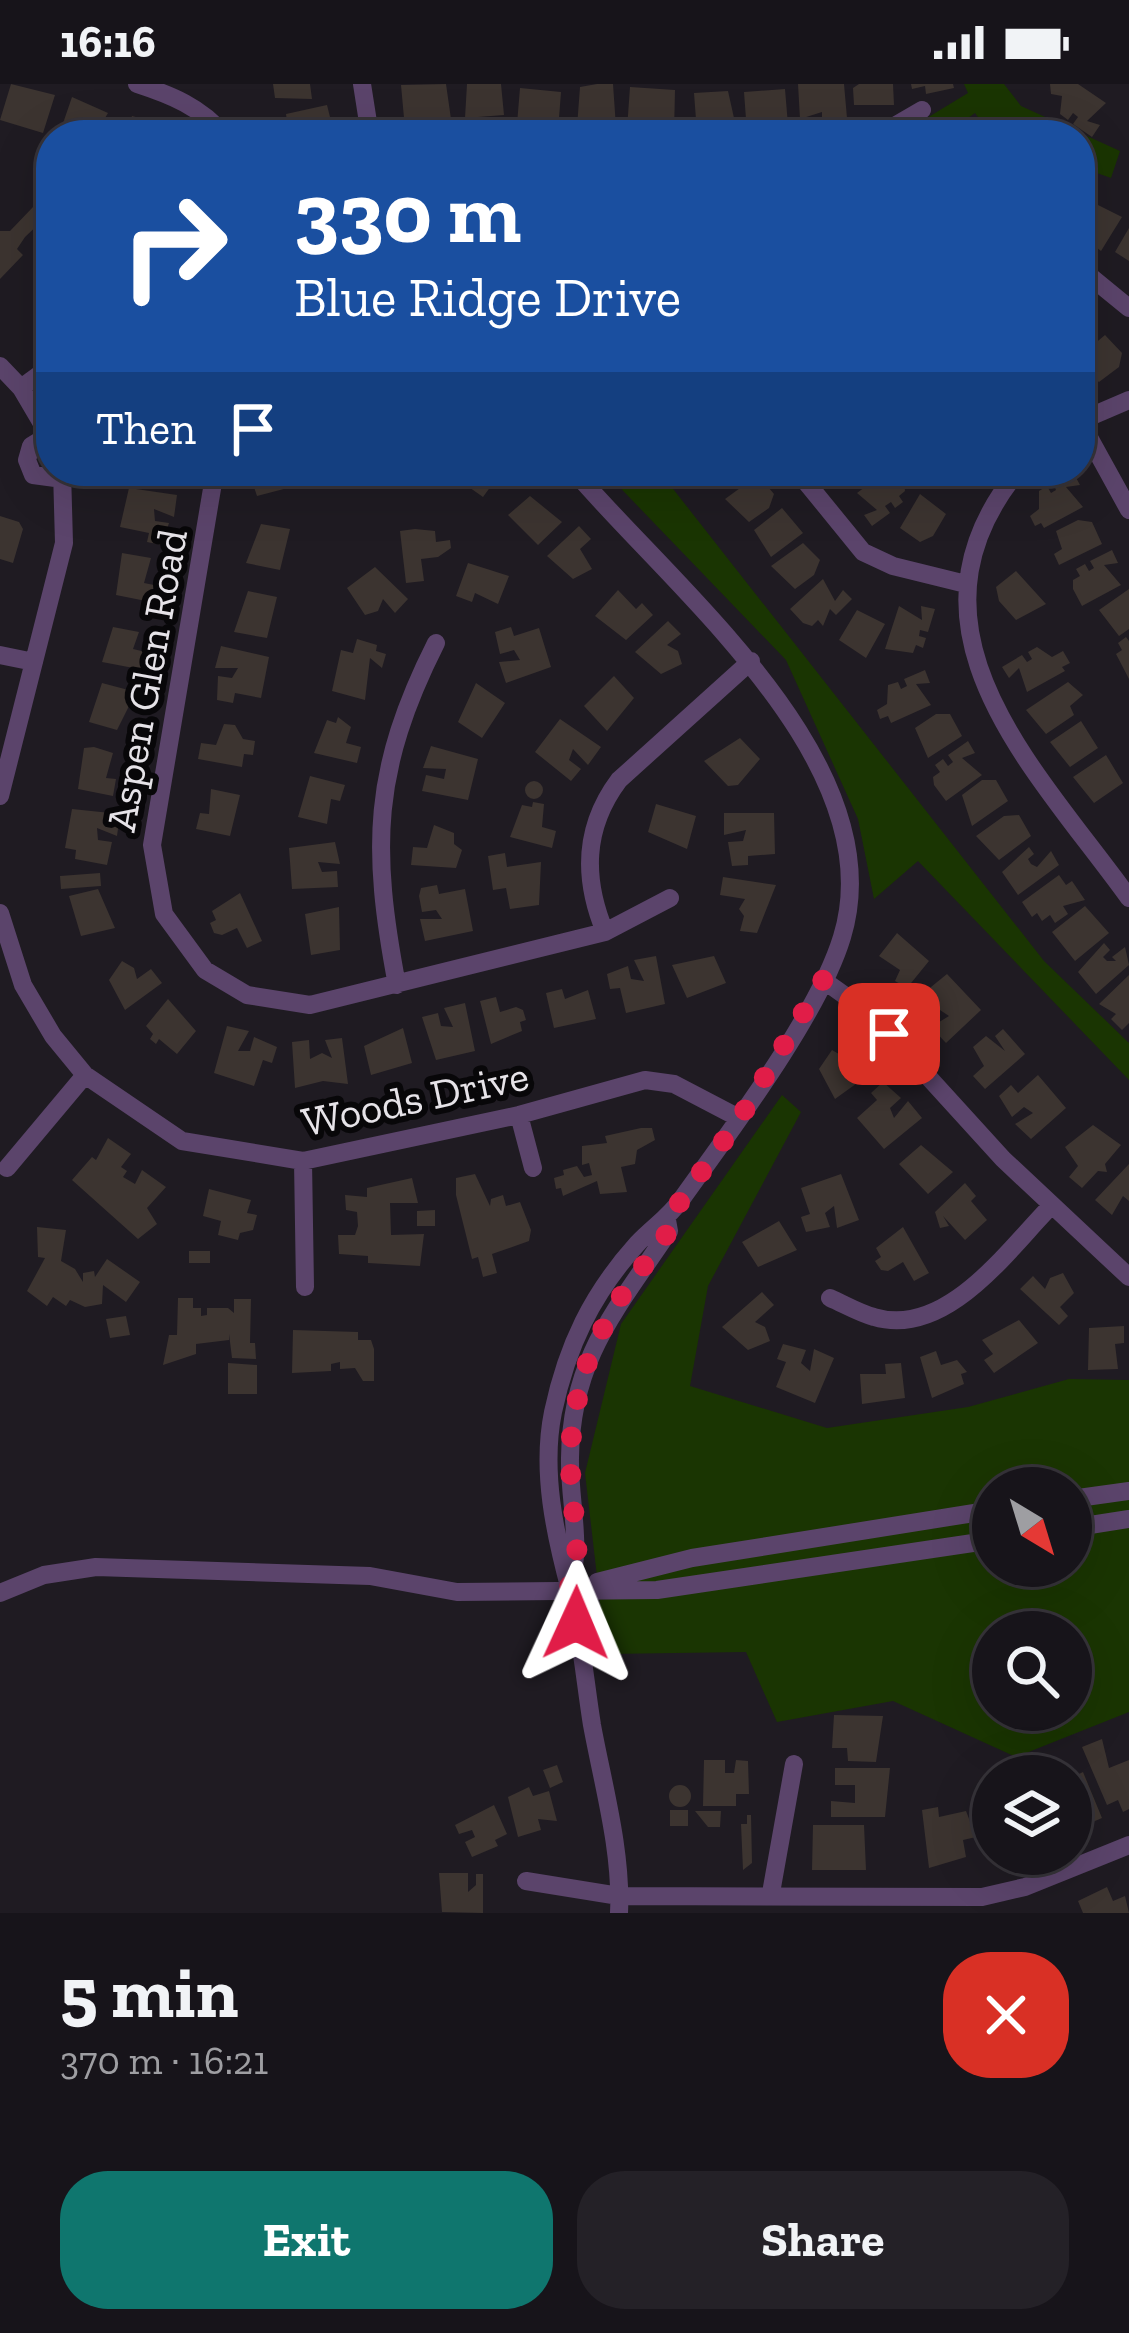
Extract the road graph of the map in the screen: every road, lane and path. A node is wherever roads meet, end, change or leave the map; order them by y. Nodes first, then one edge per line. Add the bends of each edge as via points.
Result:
1 (137, 84) edge
2 (362, 84) edge
3 (175, 90) edge
4 (922, 110) dead end
5 (211, 120) edge
6 (368, 120) edge
7 (905, 120) edge
8 (1095, 280) edge
9 (1129, 308) edge
10 (0, 366) edge
11 (36, 377) edge
12 (21, 388) junction
13 (1129, 400) edge
14 (36, 413) edge
15 (1095, 415) edge
16 (36, 444) edge
17 (1095, 449) edge
18 (36, 476) edge
19 (62, 486) edge
20 (212, 486) edge
21 (588, 486) edge
22 (809, 486) edge
23 (1008, 486) edge
24 (1129, 511) edge
25 (966, 584) junction
26 (436, 643) dead end
27 (0, 655) edge
28 (751, 661) junction
29 (34, 662) junction
30 (0, 796) edge
31 (670, 898) dead end
32 (1129, 898) edge
33 (0, 913) edge
34 (605, 932) junction
35 (823, 980) junction
36 (397, 986) junction
37 (85, 1075) junction
38 (519, 1115) junction
39 (740, 1118) junction
40 (303, 1161) junction
41 (8, 1168) dead end
42 (533, 1168) dead end
43 (1052, 1204) junction
44 (1129, 1276) edge
45 (304, 1287) dead end
46 (830, 1298) dead end
47 (1129, 1491) edge
48 (1092, 1496) edge
49 (972, 1513) edge
50 (1129, 1519) edge
51 (1092, 1525) edge
52 (972, 1543) edge
53 (569, 1588) junction
54 (0, 1593) edge
55 (794, 1764) dead end
56 (1129, 1845) edge
57 (526, 1882) dead end
58 (771, 1893) junction
59 (619, 1905) edge
60 (895, 1905) edge

1 - 3 street
2 - 6 street
3 - 5 street
4 - 7 street
8 - 9 street
10 - 12 street
11 - 12 street
12 - 14 street
13 - 15 street
16 - 18 street via 27,460
17 - 24 street
19 - 29 street via 64,543
20 - 36 street, Aspen Glen Road via 152,845 164,914 205,970 262,1000 310,1005
21 - 28 street
22 - 25 street via 863,552
23 - 25 street via 983,523
25 - 32 street via 971,653 995,713
26 - 36 street via 412,690 380,818 378,864
27 - 29 street
28 - 34 street via 619,780 603,804 588,859
28 - 35 street via 825,779 847,839 846,922
29 - 30 street
31 - 34 street, Aspen Glen Road
33 - 37 street, Woods Drive via 23,986
34 - 36 street, Aspen Glen Road
35 - 39 street
35 - 43 street via 871,1014
37 - 40 street, Woods Drive via 182,1141
37 - 41 street
38 - 39 street, Woods Drive via 645,1080 674,1084
38 - 40 street, Woods Drive
38 - 42 street
39 - 53 street via 667,1220 669,1231 601,1328 581,1377 569,1452 578,1564
40 - 45 street
43 - 44 street
43 - 46 street via 951,1301 887,1319
47 - 48 street
49 - 53 street via 692,1558
50 - 51 street
52 - 53 street via 657,1590
53 - 54 street via 457,1592 370,1576 96,1567
53 - 59 street
55 - 58 street
56 - 60 street via 1025,1887
57 - 59 street
58 - 59 street
58 - 60 street

